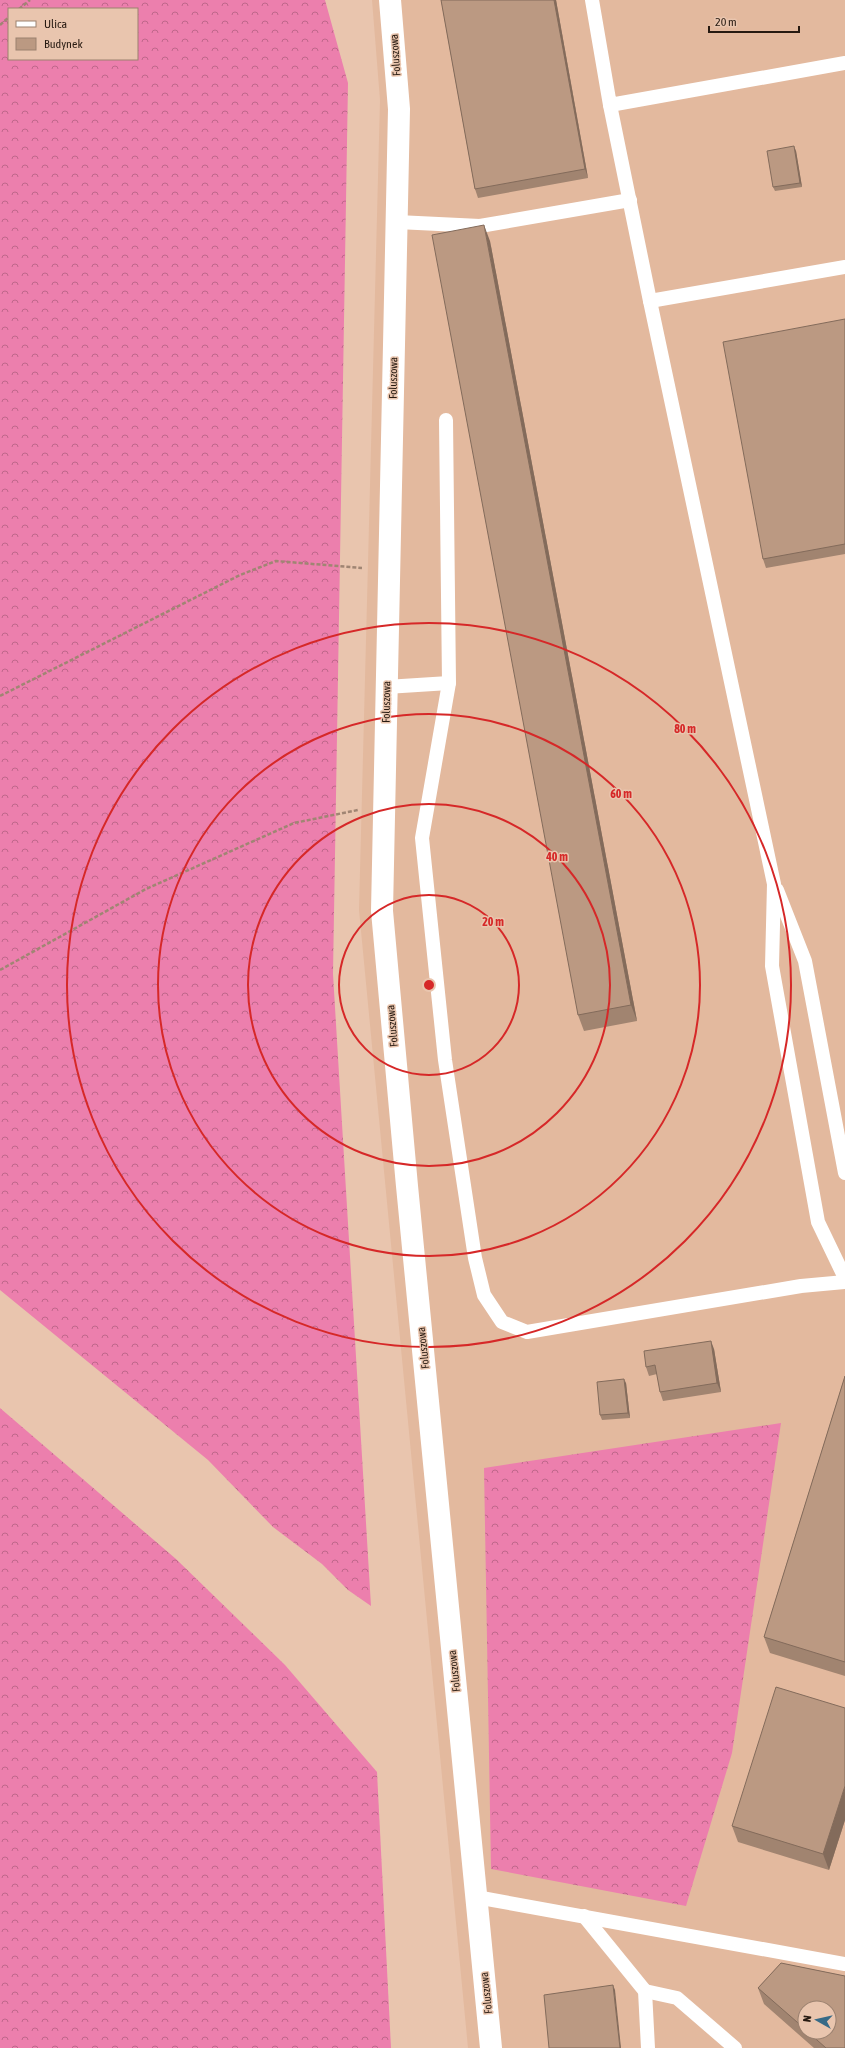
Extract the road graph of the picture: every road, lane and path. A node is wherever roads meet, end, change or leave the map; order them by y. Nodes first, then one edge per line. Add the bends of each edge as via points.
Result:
1 (30, 0) edge
2 (390, 0) edge
3 (592, 0) edge
4 (20, 8) edge
5 (8, 18) edge
6 (0, 25) edge
7 (845, 63) edge
8 (610, 105) junction
9 (630, 200) junction
10 (397, 222) junction
11 (845, 268) edge
12 (650, 301) junction
13 (446, 420) dead end
14 (389, 570) junction
15 (449, 683) junction
16 (386, 686) junction
17 (0, 696) edge
18 (384, 804) junction
19 (774, 884) junction
20 (0, 970) edge
21 (845, 1173) edge
22 (845, 1278) edge
23 (845, 1282) edge
24 (476, 1897) junction
25 (584, 1916) junction
26 (845, 1964) edge
27 (645, 1991) junction
28 (491, 2048) edge
29 (648, 2048) edge
30 (735, 2048) edge

1 - 4 path
2 - 10 street, Foluszowa via 399,109
3 - 8 lane
5 - 6 path
7 - 8 lane
8 - 9 lane
9 - 10 lane via 480,226
9 - 12 lane
10 - 14 street, Foluszowa
11 - 12 lane
12 - 19 lane
13 - 15 lane
14 - 16 street, Foluszowa
14 - 17 path via 276,561 240,575
15 - 16 lane
15 - 23 lane via 422,838 445,1060 475,1258 484,1295 502,1322 527,1332 801,1286
16 - 18 street, Foluszowa
18 - 20 path via 294,823 146,889
18 - 24 street, Foluszowa via 382,911
19 - 21 lane via 805,961
19 - 22 lane via 772,966 816,1215
24 - 25 lane
24 - 28 street, Foluszowa
25 - 26 lane
25 - 27 lane
27 - 29 lane
27 - 30 lane via 677,1998

